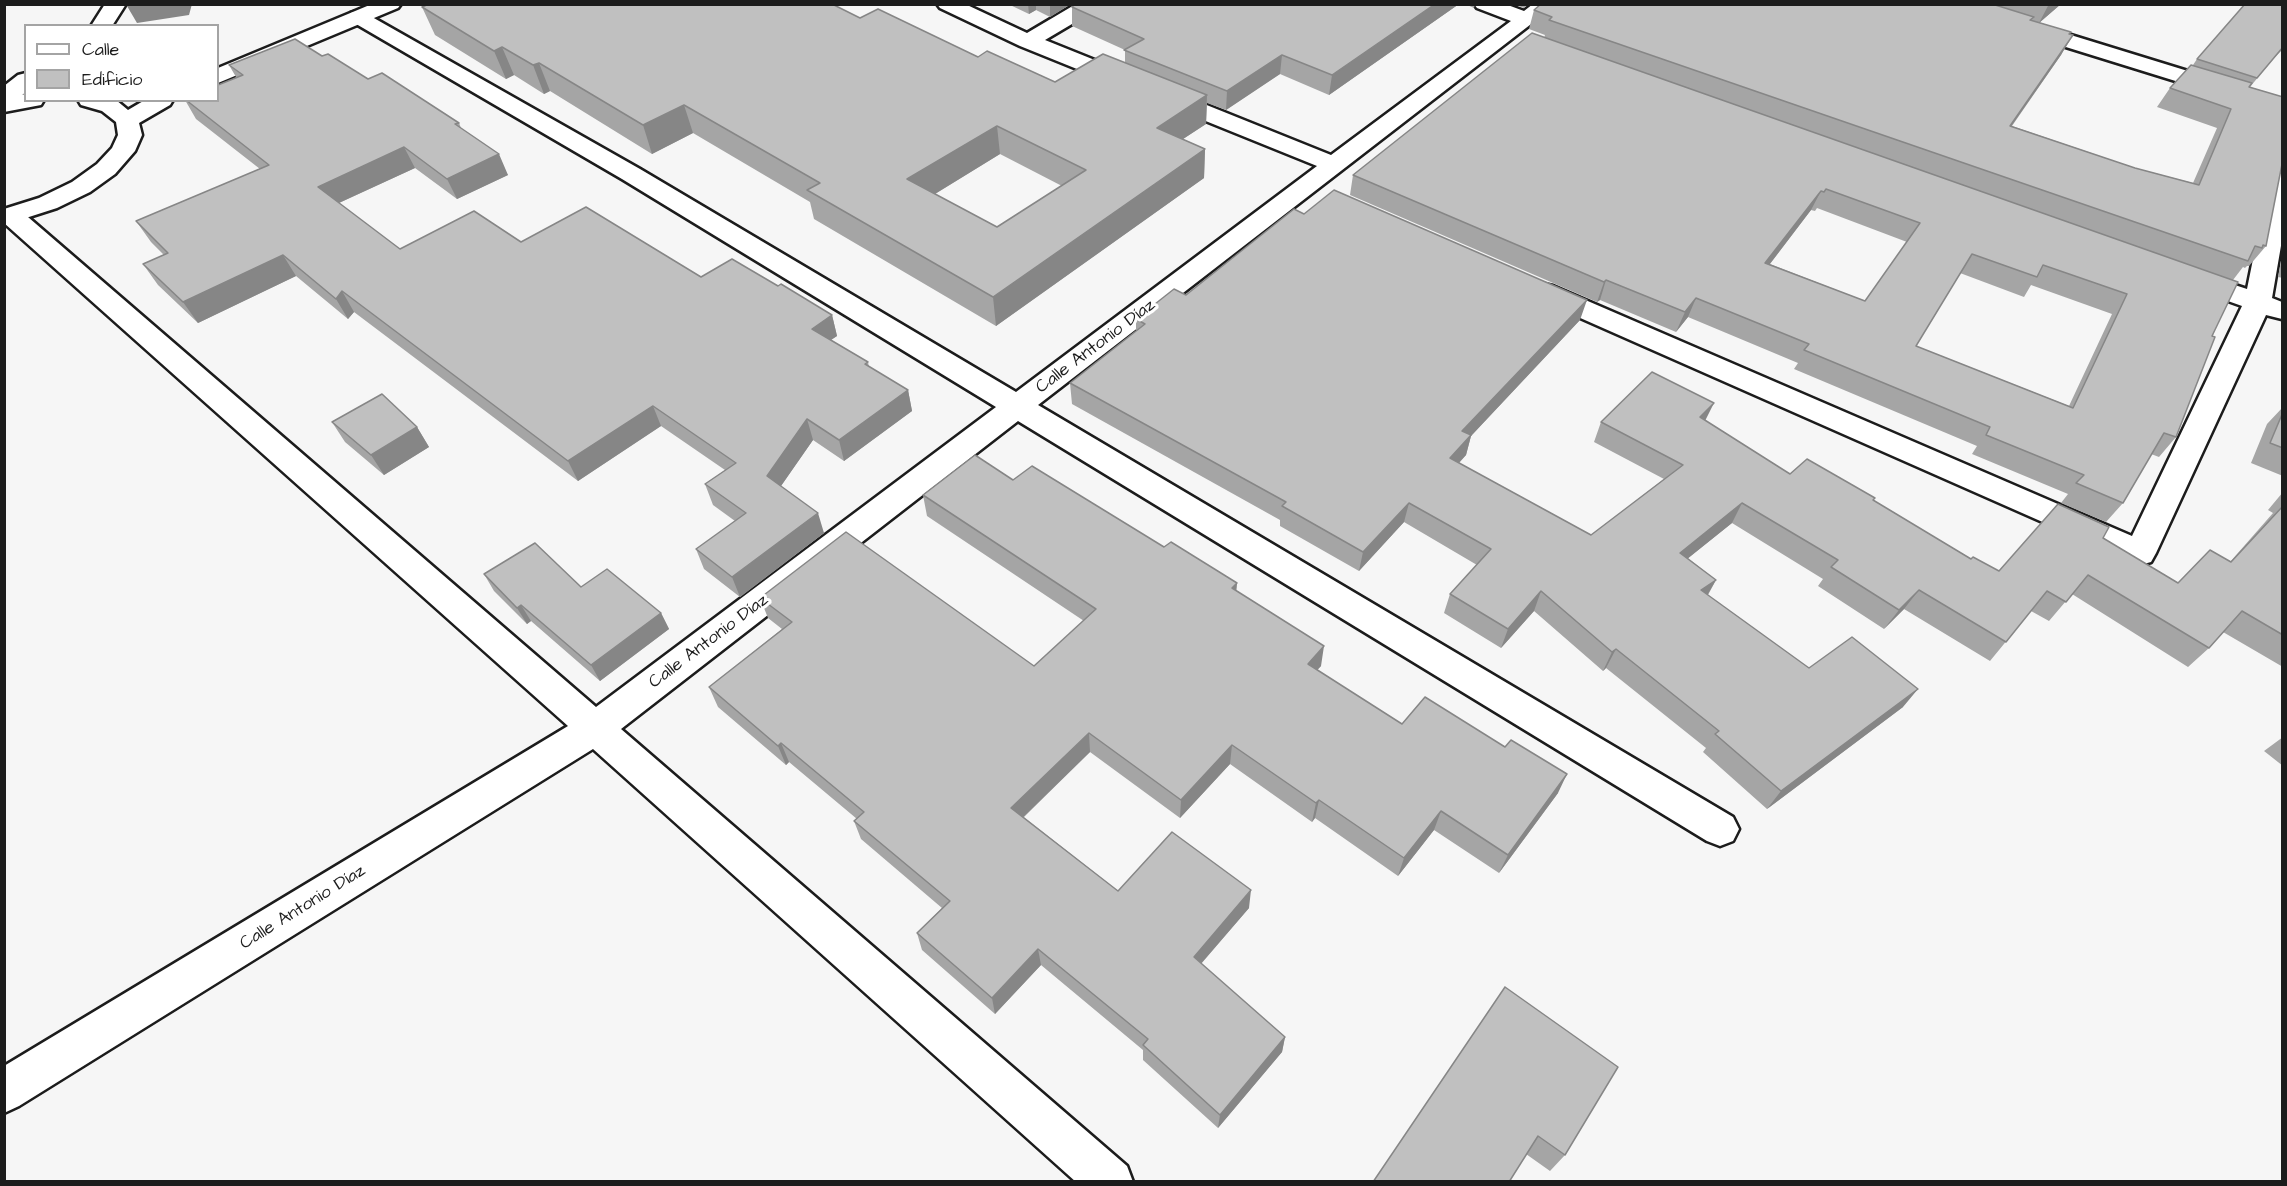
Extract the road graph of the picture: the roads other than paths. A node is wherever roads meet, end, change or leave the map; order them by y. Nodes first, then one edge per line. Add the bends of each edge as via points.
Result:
1 (116, 4) edge
2 (391, 4) edge
3 (947, 4) edge
4 (1092, 4) edge
5 (1484, 4) edge
6 (1947, 4) edge
7 (352, 11) edge
8 (103, 24) edge
9 (1527, 25) edge
10 (1028, 41) junction
11 (219, 55) edge
12 (219, 76) edge
13 (24, 82) edge
14 (4, 98) edge
15 (24, 102) edge
16 (98, 102) edge
17 (158, 102) edge
18 (4, 105) edge
19 (2283, 108) edge
20 (127, 120) junction
21 (1334, 164) junction
22 (2283, 175) edge
23 (8, 217) edge
24 (2169, 270) edge
25 (1525, 284) edge
26 (2270, 306) edge
27 (1018, 406) junction
28 (594, 729) junction
29 (1720, 829) dead end
30 (4, 1091) edge
31 (1111, 1182) edge

1 - 8 street
2 - 7 street
3 - 10 street
4 - 10 street
5 - 9 street
6 - 19 street
7 - 11 street
7 - 12 street
7 - 27 street
9 - 21 street, Calle Antonio Díaz
10 - 21 street
13 - 14 street
15 - 18 street
16 - 20 street via 115,109
17 - 20 street
20 - 23 street via 127,143 106,169 65,195
21 - 27 street, Calle Antonio Díaz via 1316,192
22 - 26 street
23 - 28 street
24 - 26 street
25 - 26 street via 2140,553
27 - 28 street, Calle Antonio Díaz
27 - 29 street
28 - 30 street, Calle Antonio Díaz
28 - 31 street

